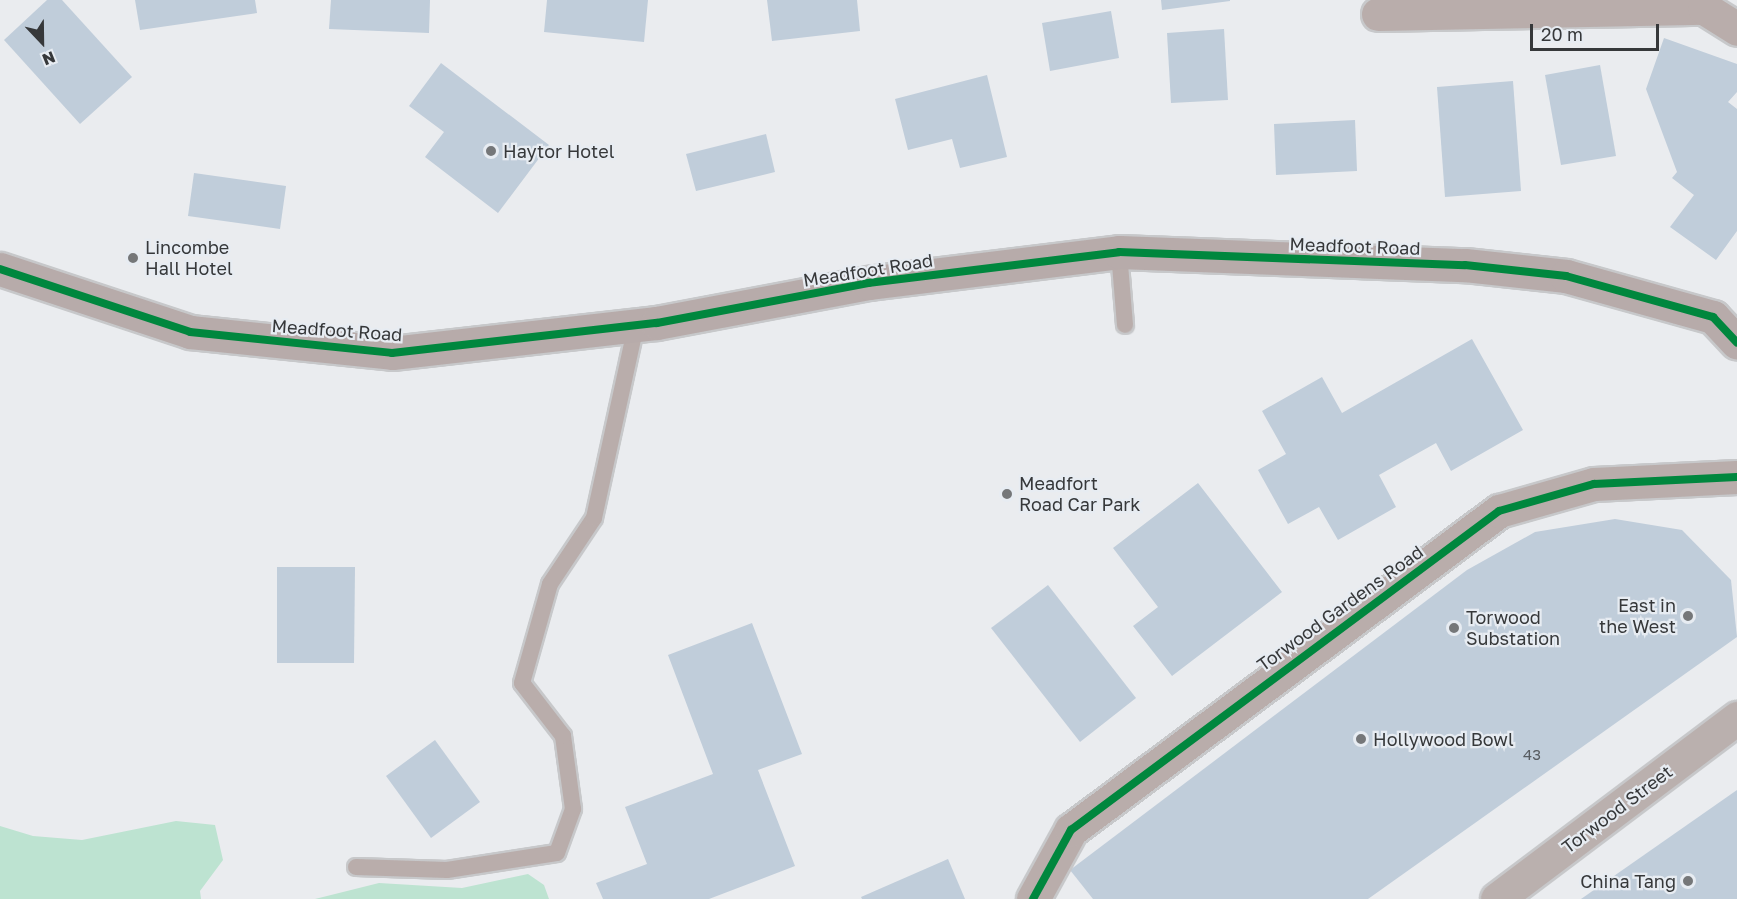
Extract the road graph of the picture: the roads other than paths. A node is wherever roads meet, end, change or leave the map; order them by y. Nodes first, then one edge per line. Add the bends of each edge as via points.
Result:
1 (1378, 14) dead end
2 (1737, 29) edge
3 (1119, 252) junction
4 (0, 269) edge
5 (636, 325) junction
6 (1125, 325) dead end
7 (1737, 344) edge
8 (1737, 477) edge
9 (1737, 718) edge
10 (356, 867) dead end
11 (1033, 899) edge
12 (1497, 899) edge

1 - 2 street via 1704,8
3 - 5 street, Meadfoot Road via 868,283
3 - 6 lane
3 - 7 street, Meadfoot Road via 1465,265 1566,276 1713,316
4 - 5 street, Meadfoot Road via 190,333 392,353
5 - 10 lane via 594,518 550,584 522,683 563,736 573,809 557,853 447,870
8 - 11 street, Torwood Gardens Road via 1594,484 1499,511 1198,730 1071,830
9 - 12 main road, Torwood Street

